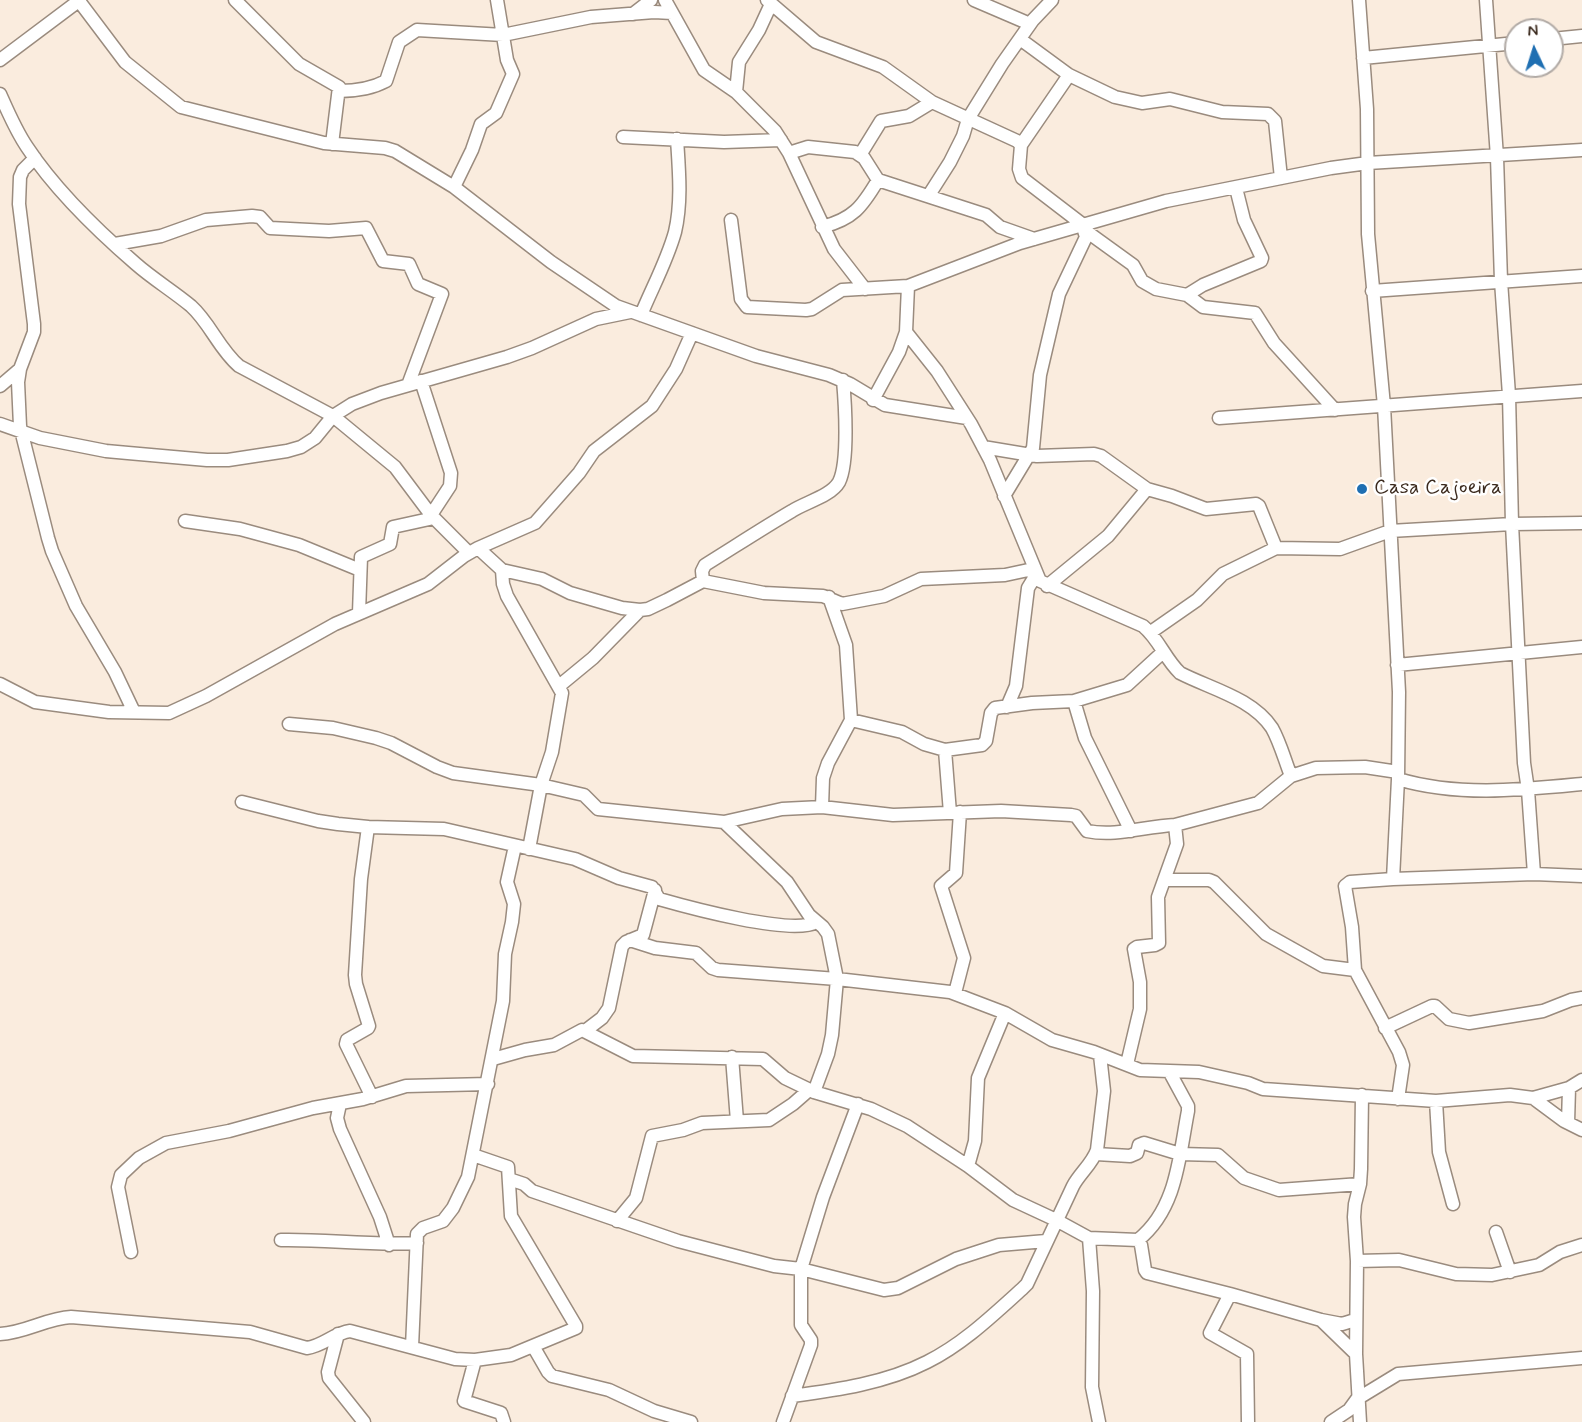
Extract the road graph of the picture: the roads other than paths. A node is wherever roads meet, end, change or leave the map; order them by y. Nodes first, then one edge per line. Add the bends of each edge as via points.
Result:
1 (235, 0) edge
2 (497, 0) edge
3 (651, 0) edge
4 (665, 0) edge
5 (974, 0) edge
6 (1052, 0) edge
7 (1359, 0) edge
8 (1486, 0) edge
9 (80, 1) edge
10 (769, 2) edge
11 (672, 13) junction
12 (633, 14) junction
13 (1030, 24) junction
14 (503, 34) junction
15 (1582, 36) edge
16 (1564, 38) edge
17 (1020, 39) junction
18 (1504, 43) edge
19 (1489, 45) junction
20 (1363, 57) junction
21 (0, 60) edge
22 (1069, 75) junction
23 (339, 91) junction
24 (736, 92) junction
25 (0, 94) edge
26 (932, 102) junction
27 (968, 119) junction
28 (623, 137) dead end
29 (677, 139) junction
30 (781, 140) junction
31 (332, 144) junction
32 (1021, 144) junction
33 (1582, 150) edge
34 (789, 153) junction
35 (860, 155) junction
36 (1497, 157) junction
37 (36, 158) junction
38 (1368, 163) junction
39 (1281, 178) junction
40 (878, 180) junction
41 (454, 187) junction
42 (1236, 188) junction
43 (929, 195) junction
44 (731, 220) dead end
45 (822, 227) junction
46 (1084, 228) junction
47 (1034, 239) junction
48 (115, 244) junction
49 (1582, 276) edge
50 (1501, 281) junction
51 (908, 286) junction
52 (865, 289) junction
53 (1372, 291) junction
54 (1187, 296) junction
55 (636, 314) junction
56 (906, 332) junction
57 (692, 333) junction
58 (20, 369) junction
59 (843, 380) junction
60 (421, 381) junction
61 (408, 385) junction
62 (0, 386) edge
63 (1582, 391) edge
64 (1509, 395) junction
65 (873, 400) junction
66 (310, 404) junction
67 (352, 404) junction
68 (1384, 406) junction
69 (1335, 410) junction
70 (333, 416) junction
71 (967, 418) junction
72 (1219, 418) dead end
73 (0, 424) edge
74 (18, 432) junction
75 (0, 435) edge
76 (983, 447) junction
77 (1030, 454) junction
78 (1147, 489) junction
79 (1004, 496) junction
80 (433, 517) junction
81 (185, 521) dead end
82 (1582, 523) edge
83 (1512, 524) junction
84 (1390, 531) junction
85 (1276, 548) junction
86 (473, 550) junction
87 (360, 570) junction
88 (502, 570) junction
89 (1035, 572) junction
90 (703, 580) junction
91 (1047, 586) junction
92 (829, 597) junction
93 (640, 610) junction
94 (360, 613) junction
95 (1151, 632) junction
96 (1582, 646) edge
97 (1163, 652) junction
98 (1518, 653) junction
99 (1397, 665) junction
100 (0, 684) edge
101 (559, 686) junction
102 (1074, 701) junction
103 (1007, 707) junction
104 (134, 712) junction
105 (851, 720) junction
106 (289, 724) dead end
107 (945, 750) junction
108 (1291, 776) junction
109 (1398, 776) junction
110 (1582, 784) edge
111 (541, 786) junction
112 (1528, 790) junction
113 (242, 802) dead end
114 (822, 807) junction
115 (955, 812) junction
116 (730, 820) junction
117 (1175, 825) junction
118 (368, 827) junction
119 (1131, 831) junction
120 (515, 846) junction
121 (529, 849) junction
122 (1534, 874) junction
123 (1582, 876) edge
124 (1393, 879) junction
125 (1164, 880) junction
126 (655, 890) junction
127 (816, 922) junction
128 (630, 940) junction
129 (1355, 970) junction
130 (837, 979) junction
131 (955, 993) junction
132 (1582, 998) edge
133 (1005, 1012) junction
134 (1385, 1028) junction
135 (585, 1031) junction
136 (1100, 1055) junction
137 (732, 1057) junction
138 (493, 1059) junction
139 (1126, 1064) junction
140 (1169, 1071) junction
141 (1582, 1080) edge
142 (488, 1084) junction
143 (1569, 1088) junction
144 (812, 1091) junction
145 (1362, 1095) junction
146 (372, 1097) junction
147 (1533, 1098) junction
148 (1398, 1099) junction
149 (1436, 1101) junction
150 (340, 1104) junction
151 (858, 1104) junction
152 (737, 1121) junction
153 (1568, 1123) junction
154 (1582, 1130) edge
155 (1096, 1154) junction
156 (1180, 1154) junction
157 (473, 1155) junction
158 (968, 1166) junction
159 (509, 1179) junction
160 (1360, 1184) junction
161 (532, 1191) junction
162 (509, 1195) junction
163 (1453, 1204) dead end
164 (1056, 1220) junction
165 (617, 1221) junction
166 (1496, 1232) dead end
167 (1089, 1238) junction
168 (281, 1240) dead end
169 (1138, 1240) junction
170 (1046, 1241) junction
171 (417, 1243) junction
172 (389, 1245) junction
173 (1582, 1245) edge
174 (131, 1252) dead end
175 (1357, 1261) junction
176 (801, 1269) junction
177 (1510, 1272) junction
178 (1230, 1294) junction
179 (1321, 1320) junction
180 (1355, 1320) junction
181 (0, 1334) edge
182 (338, 1334) junction
183 (533, 1346) junction
184 (412, 1347) junction
185 (1356, 1354) junction
186 (1582, 1358) edge
187 (475, 1360) junction
188 (792, 1396) junction
189 (1358, 1399) junction
190 (364, 1422) edge
191 (504, 1422) edge
192 (692, 1422) edge
193 (783, 1422) edge
194 (1099, 1422) edge
195 (1248, 1422) edge
196 (1331, 1422) edge
197 (1360, 1422) edge

1 - 23 street via 299,64 339,87
2 - 14 street
3 - 12 street
4 - 11 street
5 - 13 street
6 - 13 street
7 - 20 street
8 - 19 street
9 - 21 street
9 - 31 street via 125,62 180,107
10 - 24 street via 759,30 739,62
10 - 26 street via 816,42 883,67
11 - 12 street
11 - 24 street via 704,70
12 - 14 street via 580,19
13 - 17 street
14 - 23 street via 412,31 399,42 386,81
14 - 41 street via 513,74 496,113 481,124
15 - 16 street
17 - 22 street
17 - 27 street
18 - 19 street
19 - 20 street
19 - 36 street
20 - 38 street
22 - 32 street
22 - 39 street via 1132,102 1170,99 1222,111 1268,114 1275,121
23 - 31 street
24 - 30 street
25 - 37 street via 26,147
26 - 27 street
26 - 35 street via 909,116 881,121
27 - 32 street
27 - 43 street via 950,162
28 - 29 street
29 - 30 street
29 - 55 street via 680,185 674,234
30 - 34 street
31 - 41 street via 385,148
32 - 46 street via 1022,178
33 - 36 street
34 - 35 street via 808,147 850,150
34 - 45 street
35 - 40 street
36 - 38 street
36 - 50 street
37 - 48 street
37 - 58 street via 20,177 19,216 34,332
38 - 39 street
38 - 53 street
39 - 42 street
40 - 43 street
40 - 45 street via 857,212
41 - 55 street via 551,262 616,306
42 - 46 street via 1166,201
42 - 54 street via 1261,261 1209,282
43 - 47 street via 986,214 1000,227
44 - 52 street via 741,299 747,307 806,310 838,291
45 - 52 street via 839,257
46 - 47 street
46 - 54 street via 1133,265 1142,281 1156,289
46 - 77 street via 1086,237 1059,294 1040,375
47 - 51 street
48 - 61 street via 160,236 206,220 252,216 260,217 270,228 366,228 383,261 409,264 418,284 442,294
48 - 66 street via 191,306 239,366
49 - 50 street
50 - 53 street
50 - 64 street
51 - 52 street
51 - 56 street
53 - 68 street
54 - 69 street via 1203,307 1255,313 1274,343
55 - 57 street
55 - 60 street via 596,319 532,348
56 - 65 street
56 - 71 street
57 - 59 street
57 - 86 street via 676,369 652,406 594,451 535,523
58 - 62 street
58 - 74 street
59 - 65 street
59 - 90 street via 844,451 834,489 792,510 705,565
60 - 61 street
60 - 80 street via 451,473 450,486
61 - 67 street
63 - 64 street
64 - 68 street
64 - 83 street
65 - 71 street via 897,408
66 - 67 street
66 - 70 street
67 - 70 street
68 - 69 street
68 - 84 street
69 - 72 street
70 - 74 street via 315,438 301,447 228,460 106,451
70 - 80 street via 395,467
71 - 76 street
73 - 74 street
74 - 75 street
74 - 104 street via 52,551 76,606 116,672
76 - 77 street
76 - 79 street
77 - 78 street via 1101,456
77 - 79 street
78 - 85 street via 1206,509 1256,504
78 - 91 street via 1108,536
79 - 89 street
80 - 86 street
80 - 87 street via 393,527 390,544 364,554
81 - 87 street via 240,529 299,545
82 - 83 street
83 - 84 street
83 - 98 street
84 - 85 street via 1340,549
84 - 99 street
85 - 95 street via 1223,574 1197,600
86 - 88 street
86 - 94 street via 428,584
87 - 94 street
88 - 93 street via 542,579 570,593
88 - 101 street via 507,596
89 - 91 street
89 - 92 street via 921,579 884,596 842,604
89 - 103 street via 1028,588 1016,686
90 - 92 street via 764,593
90 - 93 street via 668,600
91 - 95 street
92 - 105 street via 846,645
93 - 101 street
94 - 104 street via 178,709 163,714
95 - 97 street
96 - 98 street
97 - 102 street via 1127,685
97 - 108 street via 1180,673 1248,704 1261,715 1272,729
98 - 99 street
98 - 112 street
99 - 109 street
100 - 104 street via 35,702 81,710
101 - 111 street via 562,698 552,753
102 - 103 street
102 - 119 street via 1085,738
103 - 107 street via 993,710 984,744
105 - 107 street via 902,732
105 - 114 street via 828,762
106 - 111 street via 333,728 376,738 453,772
107 - 115 street
108 - 109 street via 1316,768 1344,766
108 - 117 street via 1258,803
109 - 112 street via 1420,786 1455,790
109 - 124 street
110 - 112 street
111 - 116 street via 584,795 598,809
111 - 121 street
112 - 122 street
113 - 118 street via 318,821
114 - 115 street via 893,815
114 - 116 street via 782,809
115 - 119 street via 1071,815 1087,831
115 - 131 street via 956,873 941,886 964,958
116 - 127 street via 736,832 787,882
117 - 119 street
117 - 125 street via 1177,844
118 - 120 street via 444,829
118 - 146 street via 361,879 356,984 369,1026 346,1044
120 - 121 street
120 - 138 street via 507,882 513,896 512,922
121 - 126 street via 575,859
122 - 123 street
122 - 124 street
124 - 129 street via 1350,882 1345,886
125 - 129 street via 1215,882 1266,934 1323,966
125 - 139 street via 1158,897 1159,943 1134,950 1140,1009
126 - 127 street via 659,899 721,916 785,925 806,926
126 - 128 street via 643,934
127 - 130 street via 828,934
128 - 130 street via 696,954 718,970
128 - 135 street via 622,946 606,1015
129 - 134 street
130 - 131 street
130 - 144 street via 832,1035
131 - 133 street
132 - 134 street via 1543,1011 1468,1023 1449,1019 1432,1006
133 - 136 street via 1052,1040
133 - 158 street via 978,1078 975,1141
134 - 148 street via 1403,1065
135 - 137 street via 633,1056
135 - 138 street via 554,1045
136 - 139 street
136 - 155 street via 1104,1098
137 - 144 street via 763,1059 785,1078
137 - 152 street
138 - 142 street
139 - 140 street via 1147,1071
140 - 145 street via 1199,1072 1263,1089
140 - 156 street via 1188,1106
141 - 143 street
142 - 146 street via 406,1086
142 - 157 street
143 - 147 street
143 - 153 street
144 - 151 street
144 - 152 street via 769,1120
145 - 148 street
145 - 160 street
146 - 150 street
147 - 149 street via 1510,1095
147 - 153 street
148 - 149 street
149 - 163 street via 1438,1152
150 - 172 street via 340,1129
150 - 174 street via 166,1143 139,1158 121,1175 118,1186
151 - 158 street via 907,1126
151 - 176 street
152 - 165 street via 702,1123 652,1136 636,1198
153 - 154 street
155 - 156 street via 1134,1155 1139,1144 1144,1143
155 - 164 street via 1078,1176
156 - 160 street via 1218,1155 1244,1178 1279,1190
156 - 169 street via 1168,1202
157 - 159 street via 506,1164
157 - 171 street via 464,1188 453,1208 439,1224 419,1229
158 - 164 street via 1013,1200
159 - 161 street
159 - 162 street
160 - 175 street via 1354,1204
161 - 162 street
161 - 165 street
162 - 183 street via 511,1216 577,1327
164 - 167 street
164 - 170 street
165 - 176 street via 678,1241 774,1266
166 - 177 street
167 - 169 street
167 - 194 street via 1094,1291 1092,1387
168 - 172 street
169 - 178 street via 1147,1273
170 - 176 street via 999,1245 956,1259 891,1290
170 - 188 street via 1022,1289 961,1341 927,1362 893,1376
171 - 172 street
171 - 184 street
173 - 177 street via 1539,1265
175 - 177 street via 1400,1260 1469,1276
175 - 180 street
176 - 188 street via 801,1325 811,1345
178 - 179 street
178 - 195 street via 1210,1333 1247,1354
179 - 180 street via 1342,1324
179 - 185 street
180 - 185 street
181 - 182 street via 71,1317 250,1332 308,1348
182 - 184 street via 350,1332
182 - 190 street via 329,1378
183 - 187 street via 511,1355
183 - 192 street via 552,1376 609,1390 654,1411
184 - 187 street via 455,1359
185 - 189 street
186 - 189 street via 1398,1374
187 - 191 street via 464,1401 501,1413
188 - 193 street
189 - 196 street
189 - 197 street

